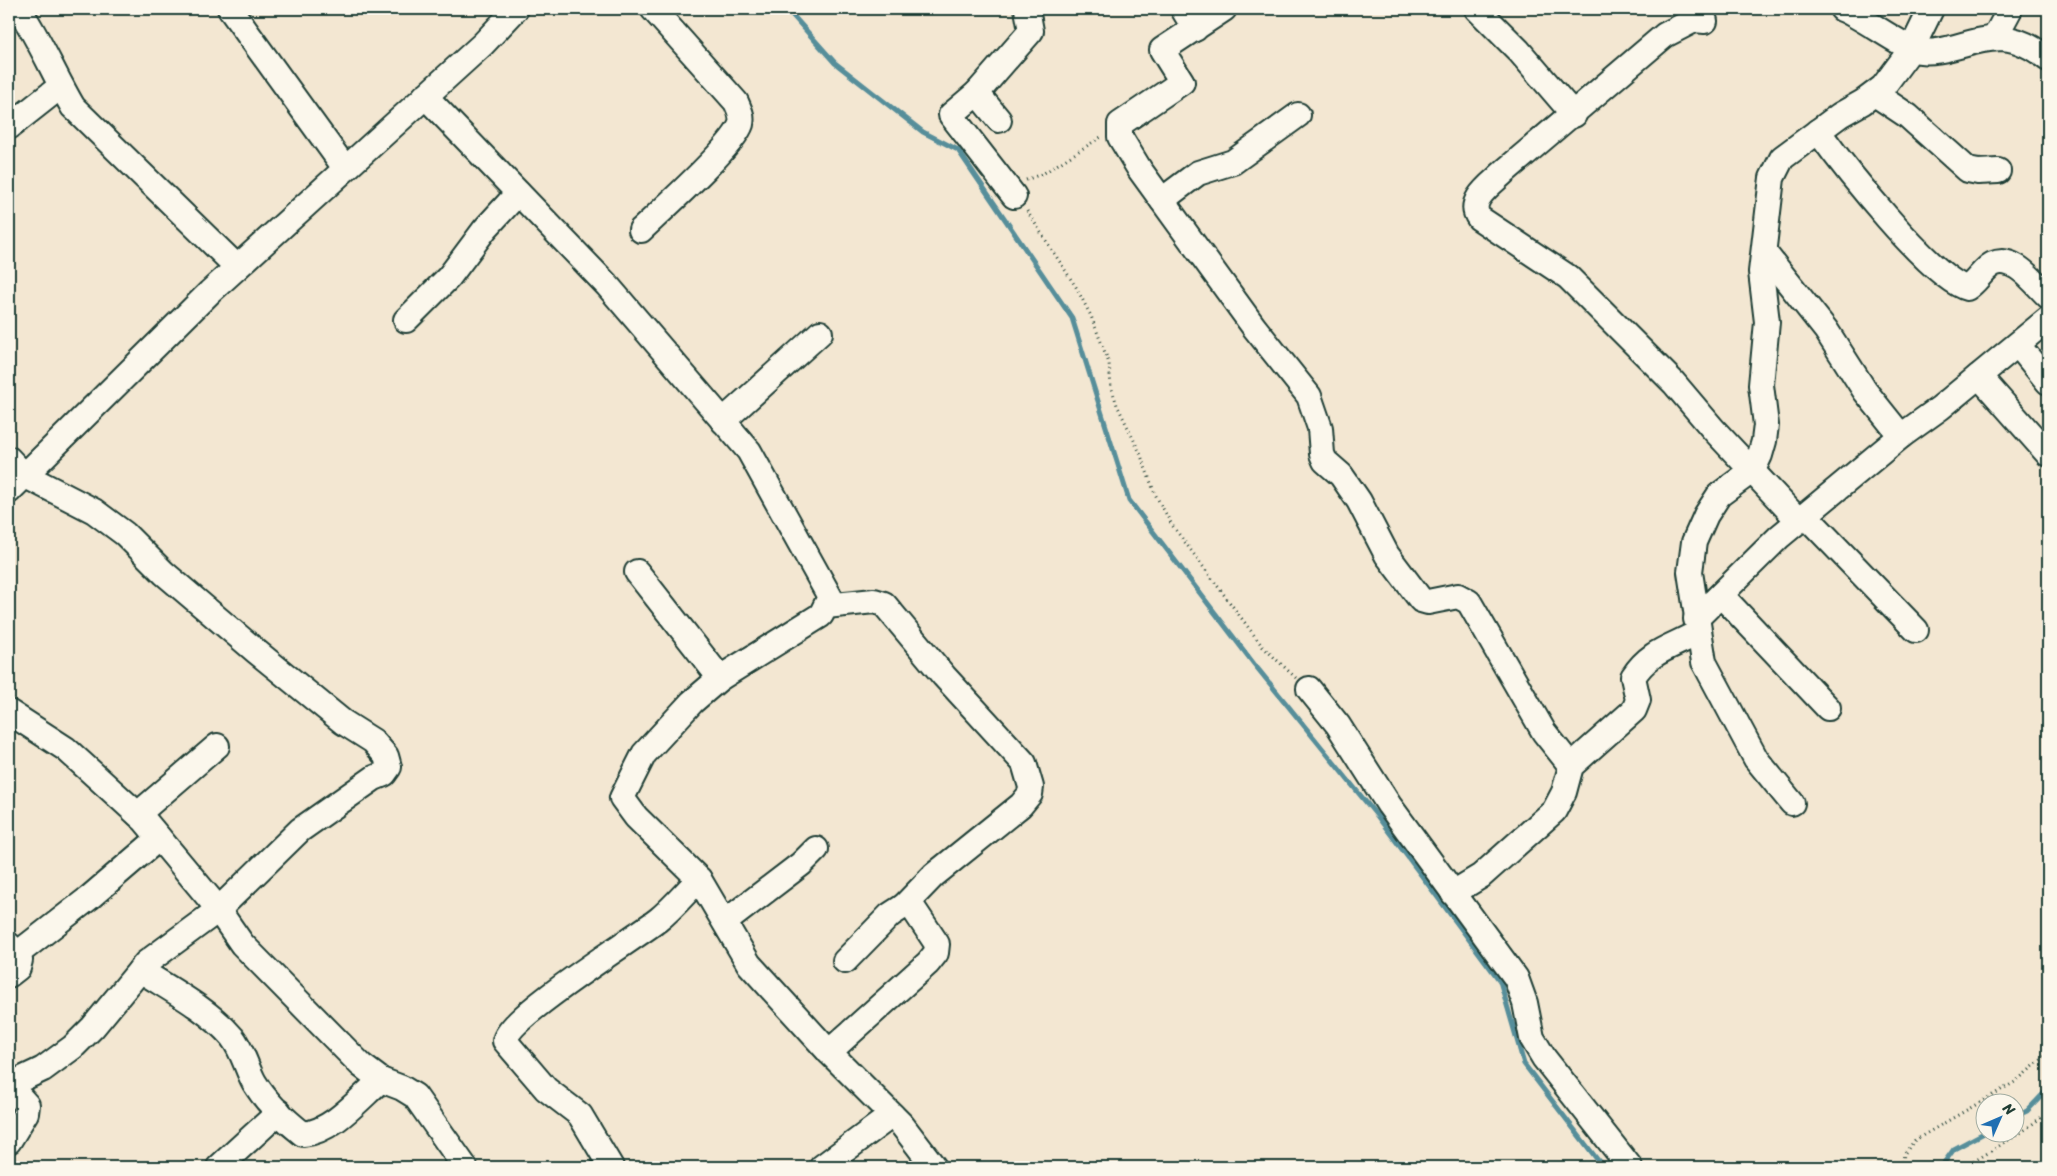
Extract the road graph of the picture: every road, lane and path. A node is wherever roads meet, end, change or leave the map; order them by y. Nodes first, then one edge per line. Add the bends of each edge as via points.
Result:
1 (20, 9) edge
2 (230, 9) edge
3 (516, 9) edge
4 (654, 9) edge
5 (1027, 9) edge
6 (1183, 9) edge
7 (1224, 9) edge
8 (1477, 9) edge
9 (1842, 9) edge
10 (1931, 9) edge
11 (2010, 9) edge
12 (1705, 21) dead end
13 (1195, 29) junction
14 (1995, 37) junction
15 (1912, 48) junction
16 (2048, 59) edge
17 (60, 86) junction
18 (977, 92) junction
19 (1875, 94) junction
20 (425, 96) junction
21 (1298, 115) dead end
22 (1574, 115) junction
23 (999, 120) dead end
24 (1120, 124) junction
25 (9, 127) edge
26 (1818, 130) junction
27 (345, 168) junction
28 (1998, 171) dead end
29 (518, 193) junction
30 (1014, 196) junction
31 (1162, 200) junction
32 (641, 230) dead end
33 (1764, 252) junction
34 (237, 267) junction
35 (2048, 296) edge
36 (2048, 319) edge
37 (406, 320) dead end
38 (820, 333) dead end
39 (2018, 345) junction
40 (1979, 376) junction
41 (2048, 382) edge
42 (723, 421) junction
43 (1901, 436) junction
44 (2048, 454) edge
45 (1753, 470) junction
46 (14, 475) edge
47 (1803, 519) junction
48 (637, 572) dead end
49 (1721, 595) junction
50 (826, 606) junction
51 (1697, 626) junction
52 (1916, 630) dead end
53 (720, 678) junction
54 (1309, 689) joint
55 (1828, 708) dead end
56 (9, 712) edge
57 (216, 746) dead end
58 (1571, 766) junction
59 (1792, 803) dead end
60 (138, 814) junction
61 (160, 838) junction
62 (816, 849) dead end
63 (699, 879) junction
64 (1453, 894) junction
65 (904, 906) junction
66 (218, 910) junction
67 (725, 922) junction
68 (12, 958) edge
69 (845, 961) dead end
70 (140, 970) junction
71 (829, 1052) junction
72 (2048, 1054) edge
73 (381, 1080) junction
74 (279, 1112) junction
75 (2048, 1112) edge
76 (892, 1115) junction
77 (9, 1141) edge
78 (219, 1167) edge
79 (465, 1167) edge
80 (611, 1167) edge
81 (822, 1167) edge
82 (934, 1167) edge
83 (1630, 1167) edge
84 (1902, 1167) edge
85 (1965, 1167) edge

1 - 17 street via 36,33
2 - 27 street
3 - 20 street
4 - 32 street via 736,102 742,115 741,124 722,151
5 - 18 street via 1031,31
6 - 13 street
7 - 13 street
8 - 22 street
9 - 15 street
10 - 15 street
11 - 14 street
12 - 22 street via 1694,20 1665,35
13 - 24 street via 1162,50 1182,82
14 - 15 street via 1927,52
14 - 16 street via 2016,40
15 - 19 street
17 - 25 street
17 - 34 street via 73,107
18 - 23 street
18 - 30 street via 951,115
19 - 26 street
19 - 28 street via 1908,116 1968,170
20 - 27 street
20 - 29 street
21 - 31 street via 1233,162 1198,173
22 - 45 street via 1505,171 1480,195 1474,211 1479,218 1568,277 1674,383
24 - 30 path via 1081,151 1017,185
24 - 31 street via 1120,137
26 - 33 street via 1782,158 1772,178
26 - 35 street via 1849,174 1938,270 1959,286 1966,288 1974,283 1993,264 2009,263
27 - 34 street
29 - 37 street via 485,229 449,277
29 - 42 street via 607,285
30 - 54 path via 1032,217 1091,316 1109,363 1117,405 1155,494 1172,525 1263,647
31 - 58 street via 1254,327 1310,396 1320,428 1325,461 1359,501 1379,542 1403,578 1421,600 1428,602 1458,596 1469,602 1544,732
33 - 43 street via 1826,330 1865,391
33 - 45 street via 1761,272 1767,322 1761,386 1766,425 1760,455
34 - 46 street
36 - 39 street
38 - 42 street
39 - 40 street
39 - 41 street
40 - 43 street
40 - 44 street
42 - 50 street via 749,451 826,588 830,597
43 - 47 street
45 - 47 street
45 - 51 street via 1719,495 1694,542 1690,572
46 - 66 street via 94,511 257,652 343,722 373,741 386,756 389,767 384,774 300,830
47 - 49 street
47 - 52 street
48 - 53 street
49 - 51 street
49 - 55 street
50 - 53 street via 821,615
50 - 65 street via 874,601 884,604 944,676 1024,763 1031,787 1030,794 1021,805 934,875
51 - 58 street via 1654,653 1638,668 1633,677 1638,700 1634,710
51 - 59 street via 1704,662 1725,703 1756,759
53 - 63 street via 692,702 644,754 622,798 636,817
54 - 64 street via 1338,725 1389,805
56 - 60 street via 66,749
57 - 60 street
58 - 64 street via 1554,812 1481,876
60 - 61 street
61 - 66 street
61 - 68 street
62 - 67 street
63 - 67 street
63 - 80 street via 660,918 527,1014 506,1034 506,1040 540,1082 580,1115
64 - 83 street via 1516,978 1532,1038 1544,1058
65 - 69 street via 890,915
65 - 71 street via 913,908 931,933 937,944 936,953
66 - 70 street via 164,948
66 - 73 street via 242,944 310,1015
67 - 71 street via 750,964
70 - 74 street via 208,1015 232,1038 263,1096
70 - 77 street via 73,1047 43,1069 9,1085 27,1105 26,1113
71 - 76 street
72 - 84 path via 2015,1082 1915,1140 1904,1154
73 - 74 street via 326,1128 314,1134 303,1134
73 - 79 street via 415,1096
74 - 78 street
75 - 85 path
76 - 81 street
76 - 82 street

